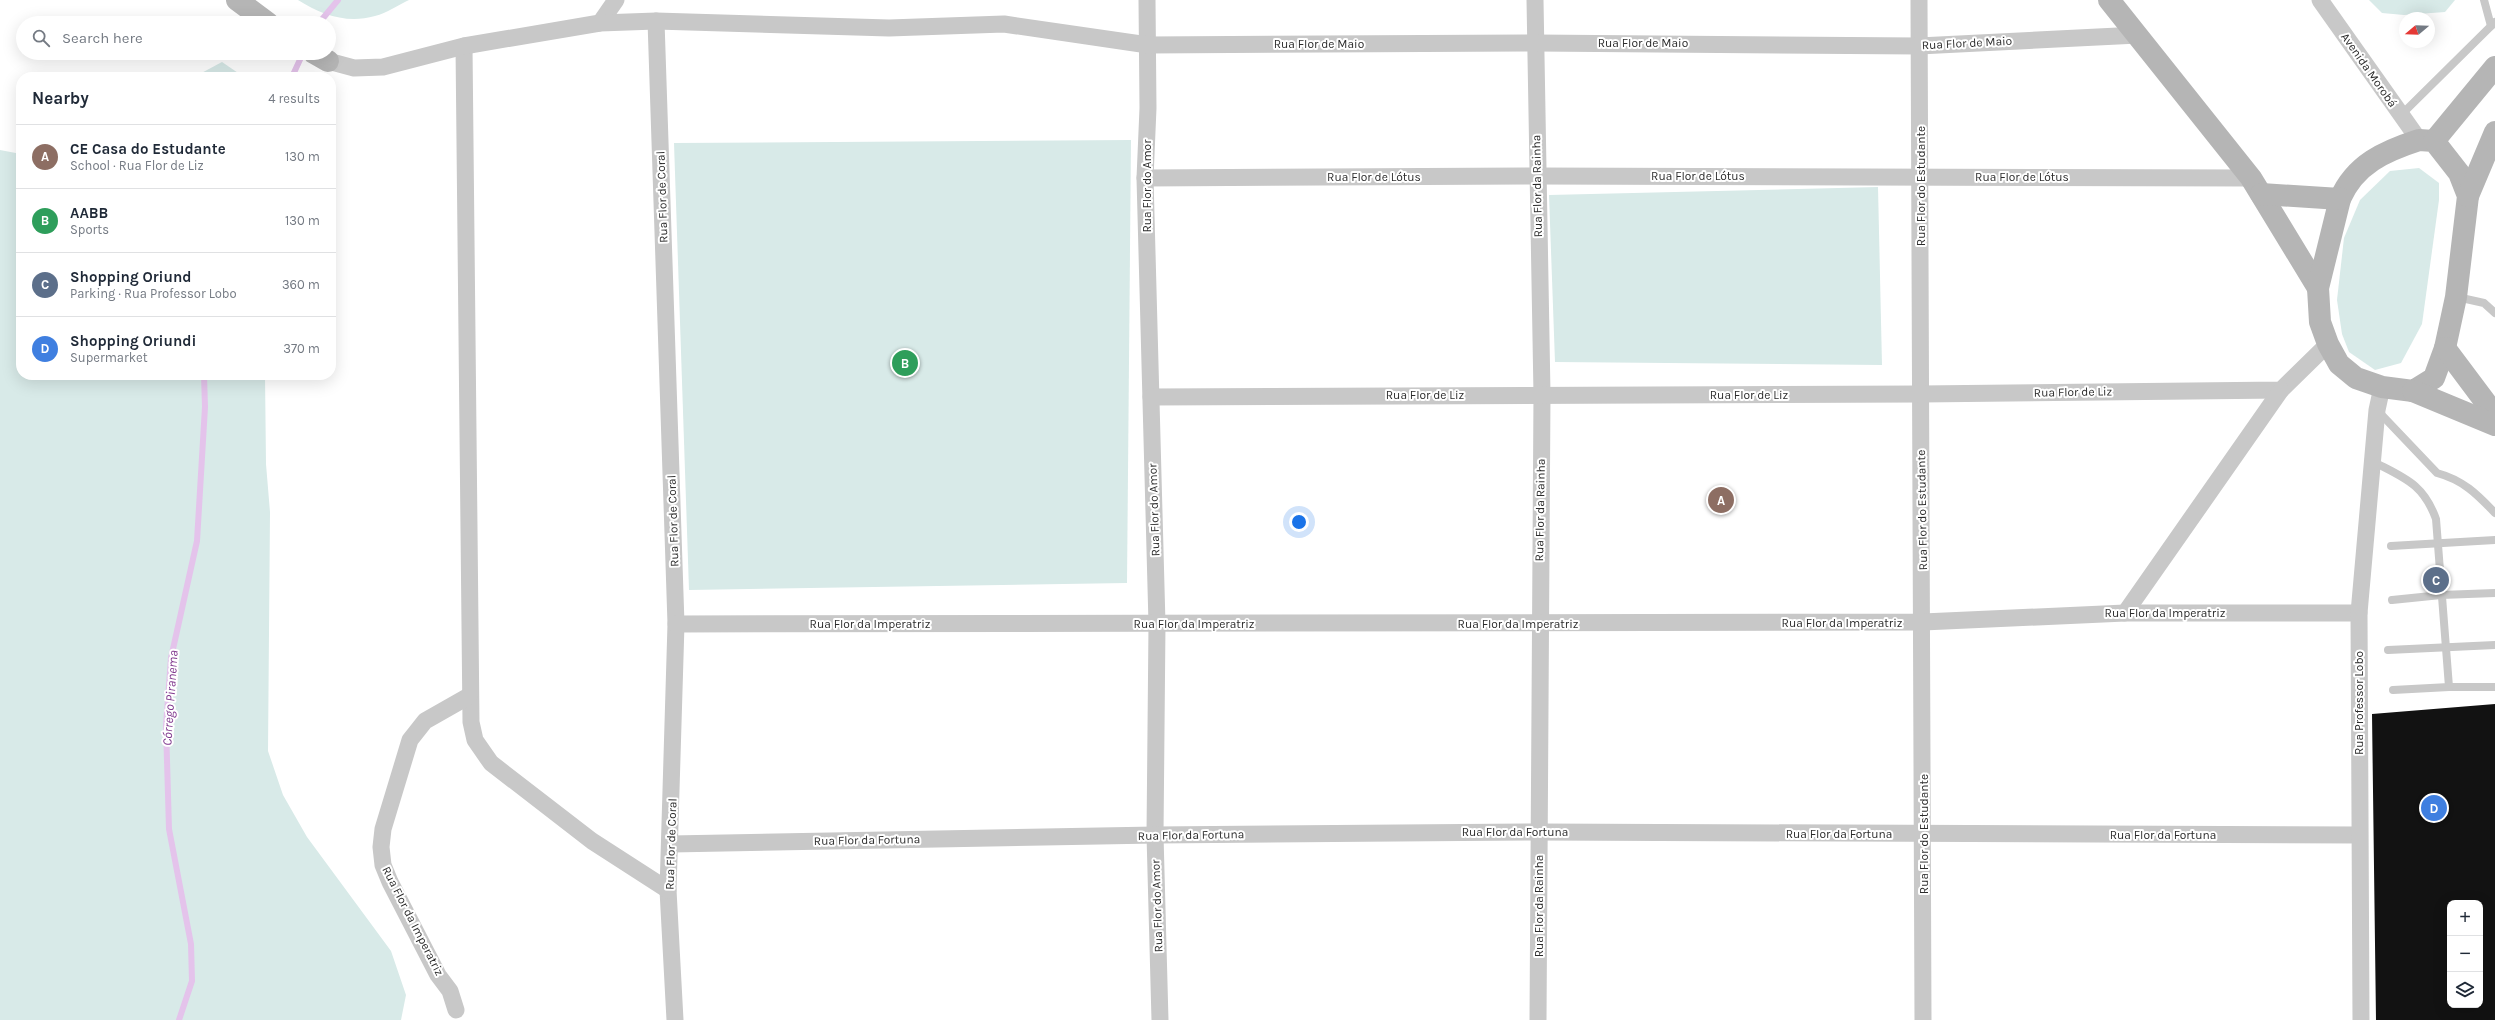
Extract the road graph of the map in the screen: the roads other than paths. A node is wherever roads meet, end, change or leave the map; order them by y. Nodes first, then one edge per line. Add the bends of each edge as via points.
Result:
1 (237, 0) edge
2 (616, 0) edge
3 (1147, 0) edge
4 (1535, 0) edge
5 (1919, 0) edge
6 (2109, 0) edge
7 (2320, 0) edge
8 (2484, 0) edge
9 (259, 16) edge
10 (656, 21) junction
11 (600, 23) junction
12 (2493, 24) edge
13 (2138, 35) junction
14 (1536, 43) junction
15 (1148, 45) junction
16 (464, 46) junction
17 (1919, 46) junction
18 (330, 60) edge
19 (2494, 70) edge
20 (2401, 115) junction
21 (2495, 132) edge
22 (2426, 141) junction
23 (2490, 157) edge
24 (1537, 176) junction
25 (1921, 176) junction
26 (1145, 178) junction
27 (2256, 186) junction
28 (2468, 196) junction
29 (2340, 199) junction
30 (2318, 288) junction
31 (2456, 297) junction
32 (2495, 312) edge
33 (2328, 344) junction
34 (2445, 348) junction
35 (2382, 387) junction
36 (2281, 390) junction
37 (2413, 391) junction
38 (1542, 394) junction
39 (1921, 394) junction
40 (1151, 397) junction
41 (2377, 410) junction
42 (2495, 415) edge
43 (2495, 425) edge
44 (2372, 461) junction
45 (2495, 513) edge
46 (2495, 540) edge
47 (2438, 544) junction
48 (2391, 546) dead end
49 (2495, 593) edge
50 (2441, 595) junction
51 (2392, 600) dead end
52 (2126, 613) junction
53 (2359, 613) junction
54 (1923, 622) junction
55 (676, 624) junction
56 (1158, 624) junction
57 (1539, 624) junction
58 (2495, 645) edge
59 (2446, 647) junction
60 (2388, 650) dead end
61 (2449, 687) junction
62 (2495, 687) edge
63 (2393, 690) dead end
64 (469, 696) junction
65 (1539, 832) junction
66 (1924, 834) junction
67 (1155, 835) junction
68 (2359, 836) junction
69 (671, 844) junction
70 (668, 890) junction
71 (456, 1010) dead end
72 (675, 1020) edge
73 (1160, 1020) edge
74 (1538, 1020) edge
75 (1923, 1020) edge
76 (2360, 1020) edge

1 - 9 main road
2 - 11 street
3 - 15 street, Rua Flor do Amor
4 - 14 street, Rua Flor da Rainha
5 - 17 street, Rua Flor do Estudante
6 - 13 main road
7 - 20 street, Avenida Morobá
8 - 12 lane
10 - 11 street, Rua Flor de Maio
10 - 15 street, Rua Flor de Maio via 889,28 1004,24
10 - 55 street, Rua Flor de Coral
11 - 16 street, Rua Flor de Maio
12 - 20 lane
13 - 17 street, Rua Flor de Maio
13 - 27 main road
14 - 15 street, Rua Flor de Maio
14 - 17 street, Rua Flor de Maio
14 - 24 street, Rua Flor da Rainha
15 - 26 street, Rua Flor do Amor
16 - 18 street, Rua Flor de Maio via 383,67 354,68
16 - 64 street
17 - 25 street, Rua Flor do Estudante
19 - 22 main road
20 - 22 street, Avenida Morobá
21 - 23 main road
22 - 28 main road via 2459,173
22 - 29 main road via 2394,148 2375,157 2356,173
23 - 28 main road
24 - 25 street, Rua Flor de Lótus
24 - 26 street, Rua Flor de Lótus
24 - 38 street, Rua Flor da Rainha
25 - 27 street, Rua Flor de Lótus
25 - 39 street, Rua Flor do Estudante
26 - 40 street, Rua Flor do Amor
27 - 29 main road
27 - 30 main road
28 - 31 main road
29 - 30 main road
30 - 33 main road via 2320,322
31 - 32 lane via 2484,303
31 - 34 main road
33 - 35 main road via 2339,364 2356,378
33 - 36 street
34 - 37 main road via 2434,378
34 - 42 main road
35 - 37 main road
35 - 41 street, Rua Professor Lobo
36 - 39 street, Rua Flor de Liz
36 - 52 street
37 - 43 main road
38 - 39 street, Rua Flor de Liz
38 - 40 street, Rua Flor de Liz
38 - 57 street, Rua Flor da Rainha
39 - 54 street, Rua Flor do Estudante
40 - 56 street, Rua Flor do Amor
41 - 44 street, Rua Professor Lobo
41 - 45 lane via 2436,473 2471,488
44 - 47 lane via 2410,481 2425,494 2436,519
44 - 53 street, Rua Professor Lobo
46 - 47 lane
47 - 48 lane
47 - 50 lane
49 - 50 lane
50 - 51 lane
50 - 59 lane
52 - 53 street, Rua Flor da Imperatriz
52 - 54 street, Rua Flor da Imperatriz
53 - 68 street, Rua Professor Lobo
54 - 57 street, Rua Flor da Imperatriz
54 - 66 street, Rua Flor do Estudante
55 - 56 street, Rua Flor da Imperatriz
55 - 69 street, Rua Flor de Coral
56 - 57 street, Rua Flor da Imperatriz
56 - 67 street, Rua Flor do Amor
57 - 65 street, Rua Flor da Rainha
58 - 59 lane
59 - 60 lane
59 - 61 lane
61 - 62 lane
61 - 63 lane
64 - 70 street via 471,722 476,740 492,763 592,841
64 - 71 street, Rua Flor da Imperatriz via 425,721 410,740 383,829 381,847 383,866 390,882 438,975 450,991
65 - 66 street, Rua Flor da Fortuna
65 - 67 street, Rua Flor da Fortuna
65 - 74 street, Rua Flor da Rainha
66 - 68 street, Rua Flor da Fortuna
66 - 75 street, Rua Flor do Estudante
67 - 69 street, Rua Flor da Fortuna
67 - 73 street, Rua Flor do Amor
68 - 76 street, Rua Professor Lobo
69 - 70 street, Rua Flor de Coral
70 - 72 street, Rua Flor de Coral

